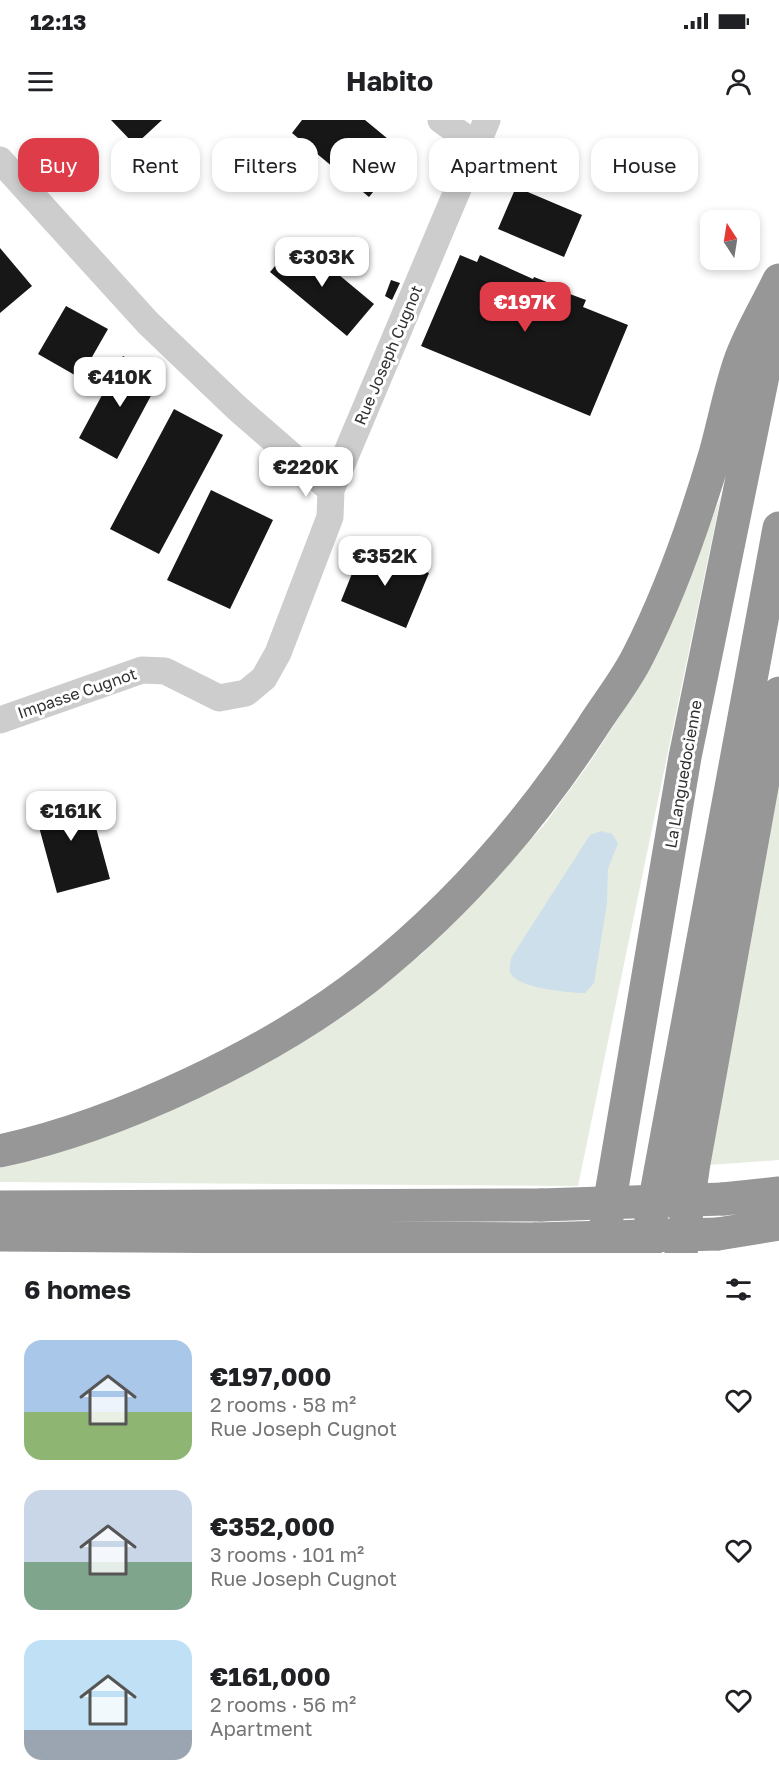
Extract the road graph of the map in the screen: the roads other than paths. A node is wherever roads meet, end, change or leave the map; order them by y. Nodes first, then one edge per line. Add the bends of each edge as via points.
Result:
1 (441, 120) edge
2 (487, 120) edge
3 (466, 138) edge
4 (479, 138) edge
5 (0, 160) edge
6 (456, 192) edge
7 (779, 280) edge
8 (779, 297) edge
9 (331, 490) junction
10 (779, 528) edge
11 (779, 693) edge
12 (0, 720) edge
13 (0, 1151) edge
14 (779, 1193) edge
15 (0, 1207) edge
16 (779, 1224) edge
17 (0, 1235) edge
18 (601, 1253) edge
19 (645, 1253) edge
20 (681, 1253) edge

1 - 3 street
2 - 4 street, Rue Joseph Cugnot
5 - 9 street via 148,323
6 - 9 street, Rue Joseph Cugnot
7 - 13 highway via 741,357 715,456 675,569 637,658 576,752 516,831 412,940 366,979 290,1030 155,1100 107,1119
8 - 18 highway, La Languedocienne via 685,757
9 - 12 street, Impasse Cugnot via 330,516 278,653 264,678 246,693 219,698 165,671 142,670
10 - 19 highway
11 - 20 highway
14 - 15 highway, bridge via 723,1199 541,1205
16 - 17 highway, bridge via 718,1234 535,1239

